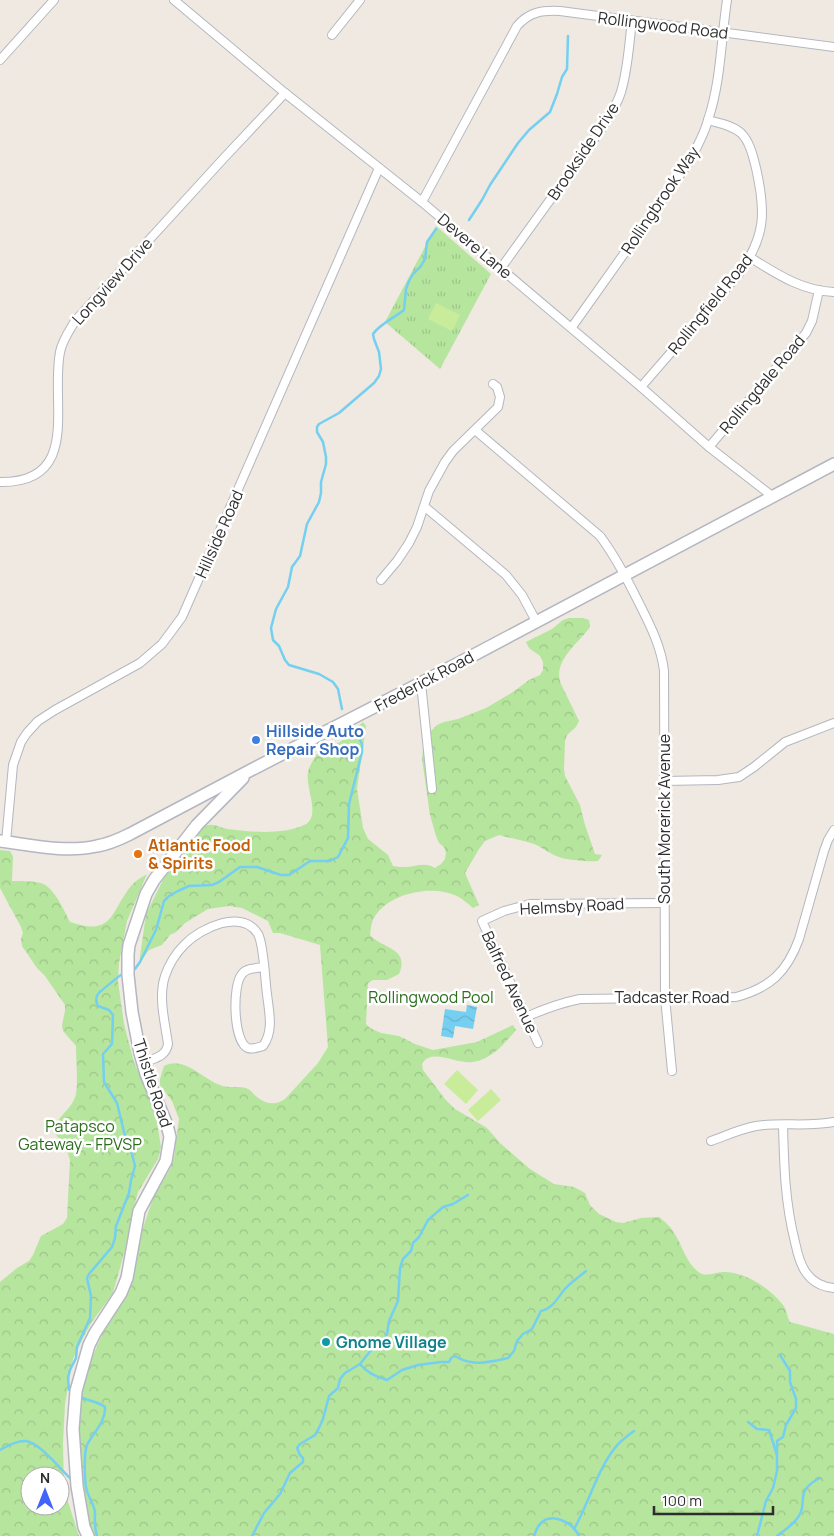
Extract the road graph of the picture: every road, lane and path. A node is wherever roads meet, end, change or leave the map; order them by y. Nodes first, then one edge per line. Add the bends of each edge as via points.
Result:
1 (54, 0) edge
2 (174, 0) edge
3 (360, 0) edge
4 (727, 0) edge
5 (632, 21) junction
6 (722, 32) junction
7 (332, 35) dead end
8 (834, 47) edge
9 (0, 60) edge
10 (286, 93) junction
11 (708, 120) junction
12 (379, 168) junction
13 (422, 202) junction
14 (751, 258) junction
15 (501, 268) junction
16 (819, 290) junction
17 (834, 292) edge
18 (572, 327) junction
19 (493, 384) dead end
20 (641, 387) junction
21 (475, 430) junction
22 (709, 447) junction
23 (834, 464) edge
24 (0, 482) edge
25 (772, 496) junction
26 (425, 507) junction
27 (625, 575) junction
28 (381, 580) dead end
29 (536, 621) junction
30 (421, 683) junction
31 (834, 723) edge
32 (251, 770) junction
33 (664, 781) junction
34 (432, 789) dead end
35 (834, 830) edge
36 (3, 842) edge
37 (665, 903) junction
38 (482, 921) joint
39 (264, 967) junction
40 (665, 997) junction
41 (526, 1017) junction
42 (538, 1043) dead end
43 (143, 1063) junction
44 (672, 1071) dead end
45 (834, 1122) edge
46 (783, 1125) junction
47 (711, 1141) dead end
48 (834, 1288) edge
49 (88, 1536) edge

1 - 9 street
2 - 10 street, Devere Lane
3 - 7 street
4 - 6 street, Rollingbrook Way
5 - 6 street, Rollingwood Road
5 - 13 street, Rollingwood Road via 547,10 524,18
5 - 15 street, Brookside Drive via 621,93 615,106
6 - 8 street, Rollingwood Road
6 - 11 street, Rollingbrook Way
10 - 12 street, Devere Lane
10 - 24 street, Longview Drive via 75,321 60,351 58,425 52,457 30,478
11 - 14 street, Rollingfield Road via 740,133 752,152 762,196 762,212 758,242
11 - 18 street, Rollingbrook Way via 689,162
12 - 13 street, Devere Lane
12 - 36 street, Hillside Road via 182,617 162,644 140,663 55,710 27,733 14,765
13 - 15 street, Devere Lane
14 - 16 street via 792,282
14 - 20 street, Rollingfield Road
15 - 18 street, Devere Lane
16 - 17 street
16 - 22 street, Rollingdale Road via 806,333
18 - 20 street, Devere Lane
19 - 21 street via 500,397 498,408
20 - 22 street, Devere Lane
21 - 26 street via 445,462 429,491
21 - 27 street, South Morerick Avenue via 600,536
22 - 25 street, Devere Lane
23 - 25 main road, Frederick Road
25 - 27 main road, Frederick Road
26 - 28 street via 409,543
26 - 29 street via 506,575
27 - 29 main road, Frederick Road
27 - 33 street, South Morerick Avenue via 656,637 662,658
29 - 30 main road, Frederick Road
30 - 32 main road, Frederick Road
30 - 34 street
31 - 33 street via 785,742 739,777
32 - 36 main road, Frederick Road via 111,843 82,849
32 - 43 main road, Thistle Road via 197,825 146,894 128,954 132,1012
33 - 37 street, South Morerick Avenue
35 - 40 street, Tadcaster Road via 824,851 800,939 780,973 759,989 736,997
37 - 38 street, Helmsby Road via 530,904
37 - 40 street, South Morerick Avenue
38 - 41 street, Balfred Avenue
39 - 39 street via 270,1034 263,1046 248,1048 240,1038 237,1023 238,980 246,970
39 - 43 street via 258,935 246,924 236,921 218,924 187,942 164,976 167,1050
40 - 41 street, Tadcaster Road via 580,999 547,1007
40 - 44 street, South Morerick Avenue
41 - 42 street, Balfred Avenue
43 - 49 main road, Thistle Road via 167,1125 169,1150 139,1211 127,1278 89,1345 75,1395 73,1429 77,1486
45 - 46 street
46 - 47 street via 751,1127
46 - 48 street via 785,1190 800,1260 811,1278 820,1285

